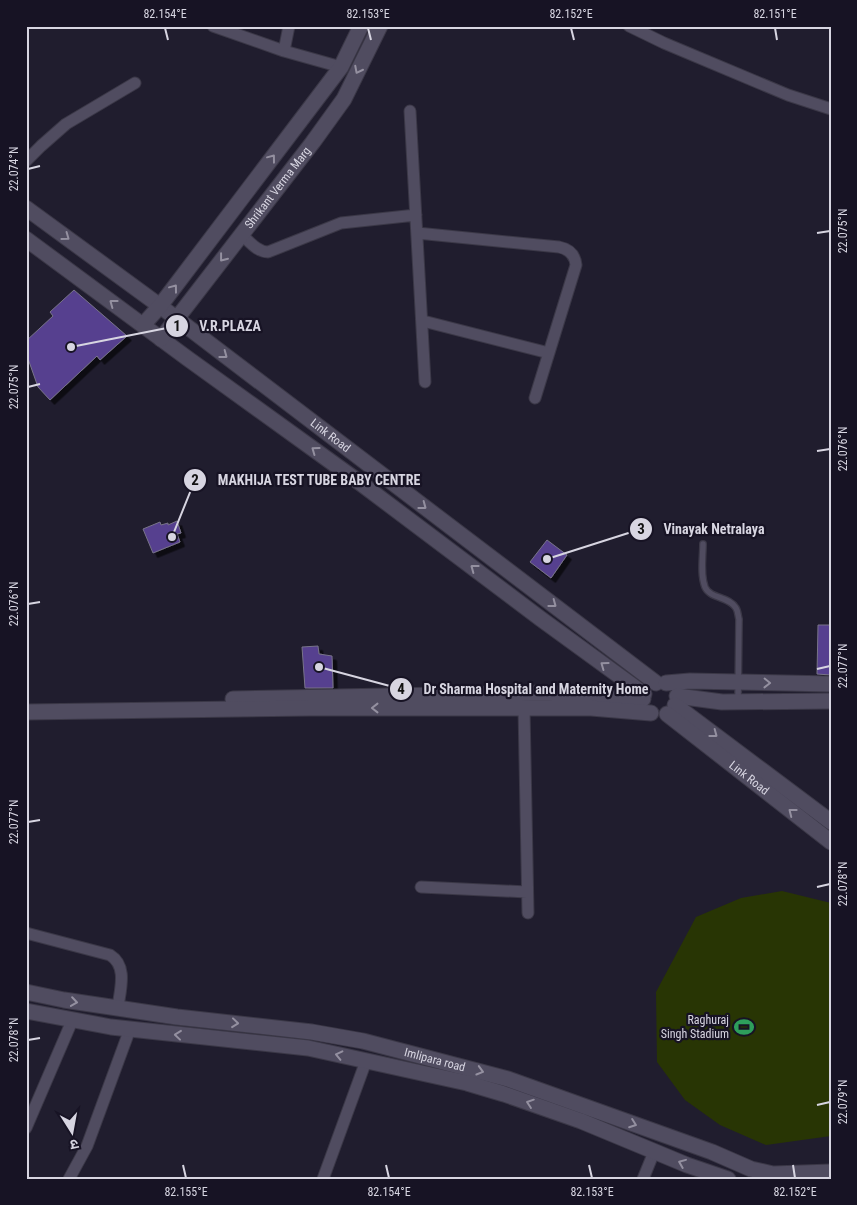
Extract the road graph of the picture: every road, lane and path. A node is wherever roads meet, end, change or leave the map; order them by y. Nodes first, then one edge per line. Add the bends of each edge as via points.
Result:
1 (213, 26) edge
2 (289, 26) edge
3 (361, 26) edge
4 (380, 26) edge
5 (629, 26) edge
6 (284, 51) junction
7 (341, 67) junction
8 (135, 83) dead end
9 (830, 105) edge
10 (410, 111) dead end
11 (26, 161) edge
12 (26, 208) edge
13 (416, 215) junction
14 (418, 233) junction
15 (242, 234) junction
16 (26, 239) edge
17 (160, 306) junction
18 (176, 318) junction
19 (423, 321) junction
20 (143, 325) junction
21 (161, 339) junction
22 (549, 353) junction
23 (425, 382) dead end
24 (535, 398) dead end
25 (703, 544) dead end
26 (737, 682) junction
27 (661, 683) junction
28 (831, 684) edge
29 (643, 696) junction
30 (738, 701) junction
31 (831, 701) edge
32 (26, 703) edge
33 (673, 705) junction
34 (524, 708) junction
35 (26, 712) edge
36 (651, 714) junction
37 (831, 822) edge
38 (831, 842) edge
39 (421, 887) dead end
40 (527, 892) junction
41 (528, 913) dead end
42 (26, 933) edge
43 (26, 992) edge
44 (118, 1007) junction
45 (26, 1011) edge
46 (72, 1021) junction
47 (130, 1029) junction
48 (366, 1061) junction
49 (26, 1128) edge
50 (654, 1152) junction
51 (831, 1172) edge
52 (750, 1174) edge
53 (69, 1179) edge
54 (324, 1179) edge
55 (643, 1179) edge
56 (728, 1179) edge

1 - 6 street
2 - 6 street
3 - 7 street, Shrikant Verma Marg
4 -> 15 street, Shrikant Verma Marg via 344,99
5 - 9 street via 788,95
6 - 7 street
17 -> 7 street, Shrikant Verma Marg
8 - 11 street via 66,124
10 - 13 street
12 -> 17 street, Link Road
13 - 14 street
13 - 15 street via 341,223 268,252 262,252
14 - 19 street
14 - 22 street via 559,247 571,252 576,265
15 -> 18 street, Shrikant Verma Marg
20 -> 16 street, Link Road
17 - 18 street, Link Road
17 - 20 street, Shrikant Verma Marg
18 - 21 street, Shrikant Verma Marg
18 -> 27 street, Link Road
19 - 22 street
19 - 23 street
20 - 21 street, Link Road
29 -> 21 street, Link Road via 359,482
22 - 24 street
25 - 26 lane via 702,579 705,589 728,600 738,614
26 - 27 street
26 -> 28 street
26 - 30 lane
27 - 29 street via 646,689
27 - 33 street via 671,686
29 - 32 street via 545,693
29 - 36 street via 646,710
30 - 31 street
30 - 33 street
33 - 36 street via 662,716
33 -> 37 street, Link Road
38 -> 33 street, Link Road
34 -> 35 street
34 - 36 street via 591,708
34 - 40 street
39 - 40 street
40 - 41 street
42 - 44 street via 115,958 122,973
43 -> 44 street, Imlipara road
44 -> 52 street, Imlipara road via 312,1032 363,1041 472,1069 712,1152
45 - 46 street, Imlipara road
46 - 47 street, Imlipara road
46 - 49 street
48 -> 47 street, Imlipara road via 308,1048
47 - 53 street via 87,1146
50 -> 48 street, Imlipara road via 581,1121 504,1094
48 - 54 street
50 - 55 street
56 -> 50 street, Imlipara road
51 - 52 street, Imlipara road

